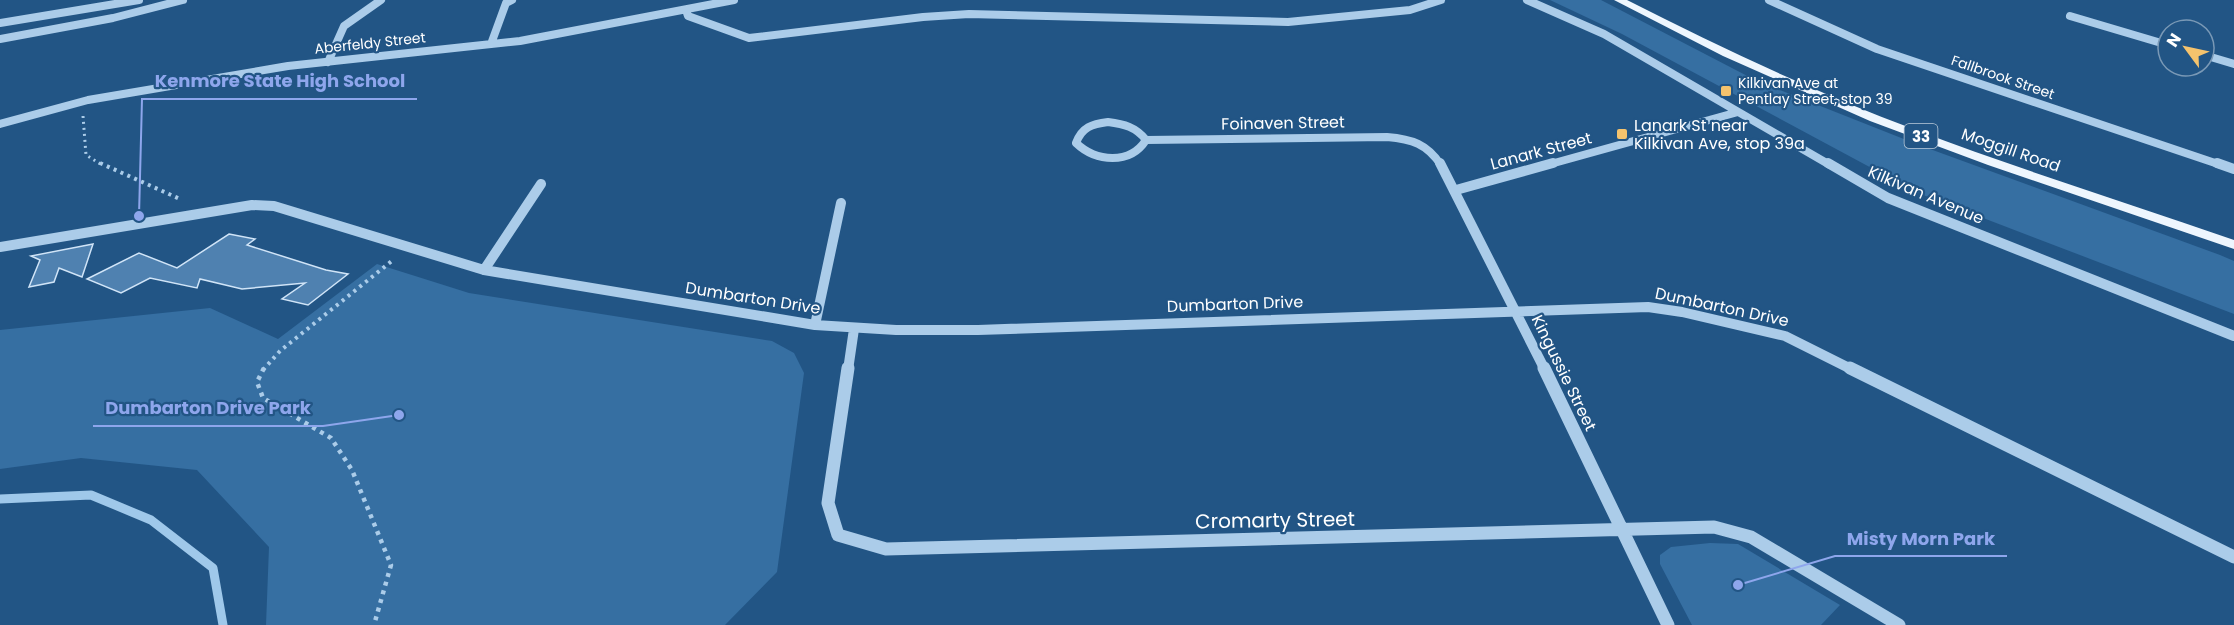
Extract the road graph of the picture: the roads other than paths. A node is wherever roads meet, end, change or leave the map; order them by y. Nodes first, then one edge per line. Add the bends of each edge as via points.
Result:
1 (139, 0) edge
2 (183, 0) edge
3 (381, 0) edge
4 (512, 0) edge
5 (734, 0) edge
6 (1441, 0) edge
7 (1527, 0) edge
8 (1619, 0) edge
9 (1769, 0) edge
10 (686, 10) junction
11 (2070, 16) dead end
12 (0, 23) edge
13 (0, 39) edge
14 (2156, 41) edge
15 (491, 44) junction
16 (2216, 59) edge
17 (328, 62) junction
18 (2234, 64) edge
19 (1738, 112) junction
20 (0, 124) edge
21 (1146, 140) junction
22 (1420, 143) joint
23 (2234, 169) edge
24 (541, 184) dead end
25 (1456, 190) junction
26 (841, 203) dead end
27 (2234, 245) edge
28 (0, 246) edge
29 (484, 270) junction
30 (1516, 313) junction
31 (815, 325) junction
32 (854, 329) junction
33 (2234, 336) edge
34 (1622, 530) junction
35 (2234, 557) edge
36 (1668, 625) edge
37 (1899, 625) edge

1 - 12 street
2 - 13 street via 113,18
3 - 17 street via 344,26
4 - 15 street via 506,3
5 - 10 street, Aberfeldy Street
6 - 10 street via 1410,10 1288,22 969,15 749,38 688,16
7 - 19 street, Kilkivan Avenue via 1604,34
8 - 27 main road, Moggill Road / 33 via 1788,83 1912,133
9 - 23 street, Fallbrook Street via 1877,49
10 - 15 street, Aberfeldy Street
11 - 14 street
15 - 17 street, Aberfeldy Street
16 - 18 street
17 - 20 street, Aberfeldy Street via 88,100
19 - 25 street, Lanark Street
19 - 33 street, Kilkivan Avenue via 1888,198
21 - 21 street via 1135,127 1108,123 1083,129 1076,143 1092,155 1121,157 1143,148
21 - 22 street, Foinaven Street via 1387,137
22 - 25 street, Kingussie Street via 1433,153
24 - 29 street
25 - 30 street, Kingussie Street
26 - 31 street
28 - 29 street, Dumbarton Drive via 196,213 274,206
29 - 31 street, Dumbarton Drive
30 - 32 street, Dumbarton Drive
30 - 34 street, Kingussie Street
30 - 35 street, Dumbarton Drive via 1648,307 1785,336
31 - 32 street, Dumbarton Drive
32 - 34 street, Cromarty Street via 828,503 838,535 886,549
34 - 36 street, Kingussie Street
34 - 37 street, Cromarty Street via 1731,530 1750,537

